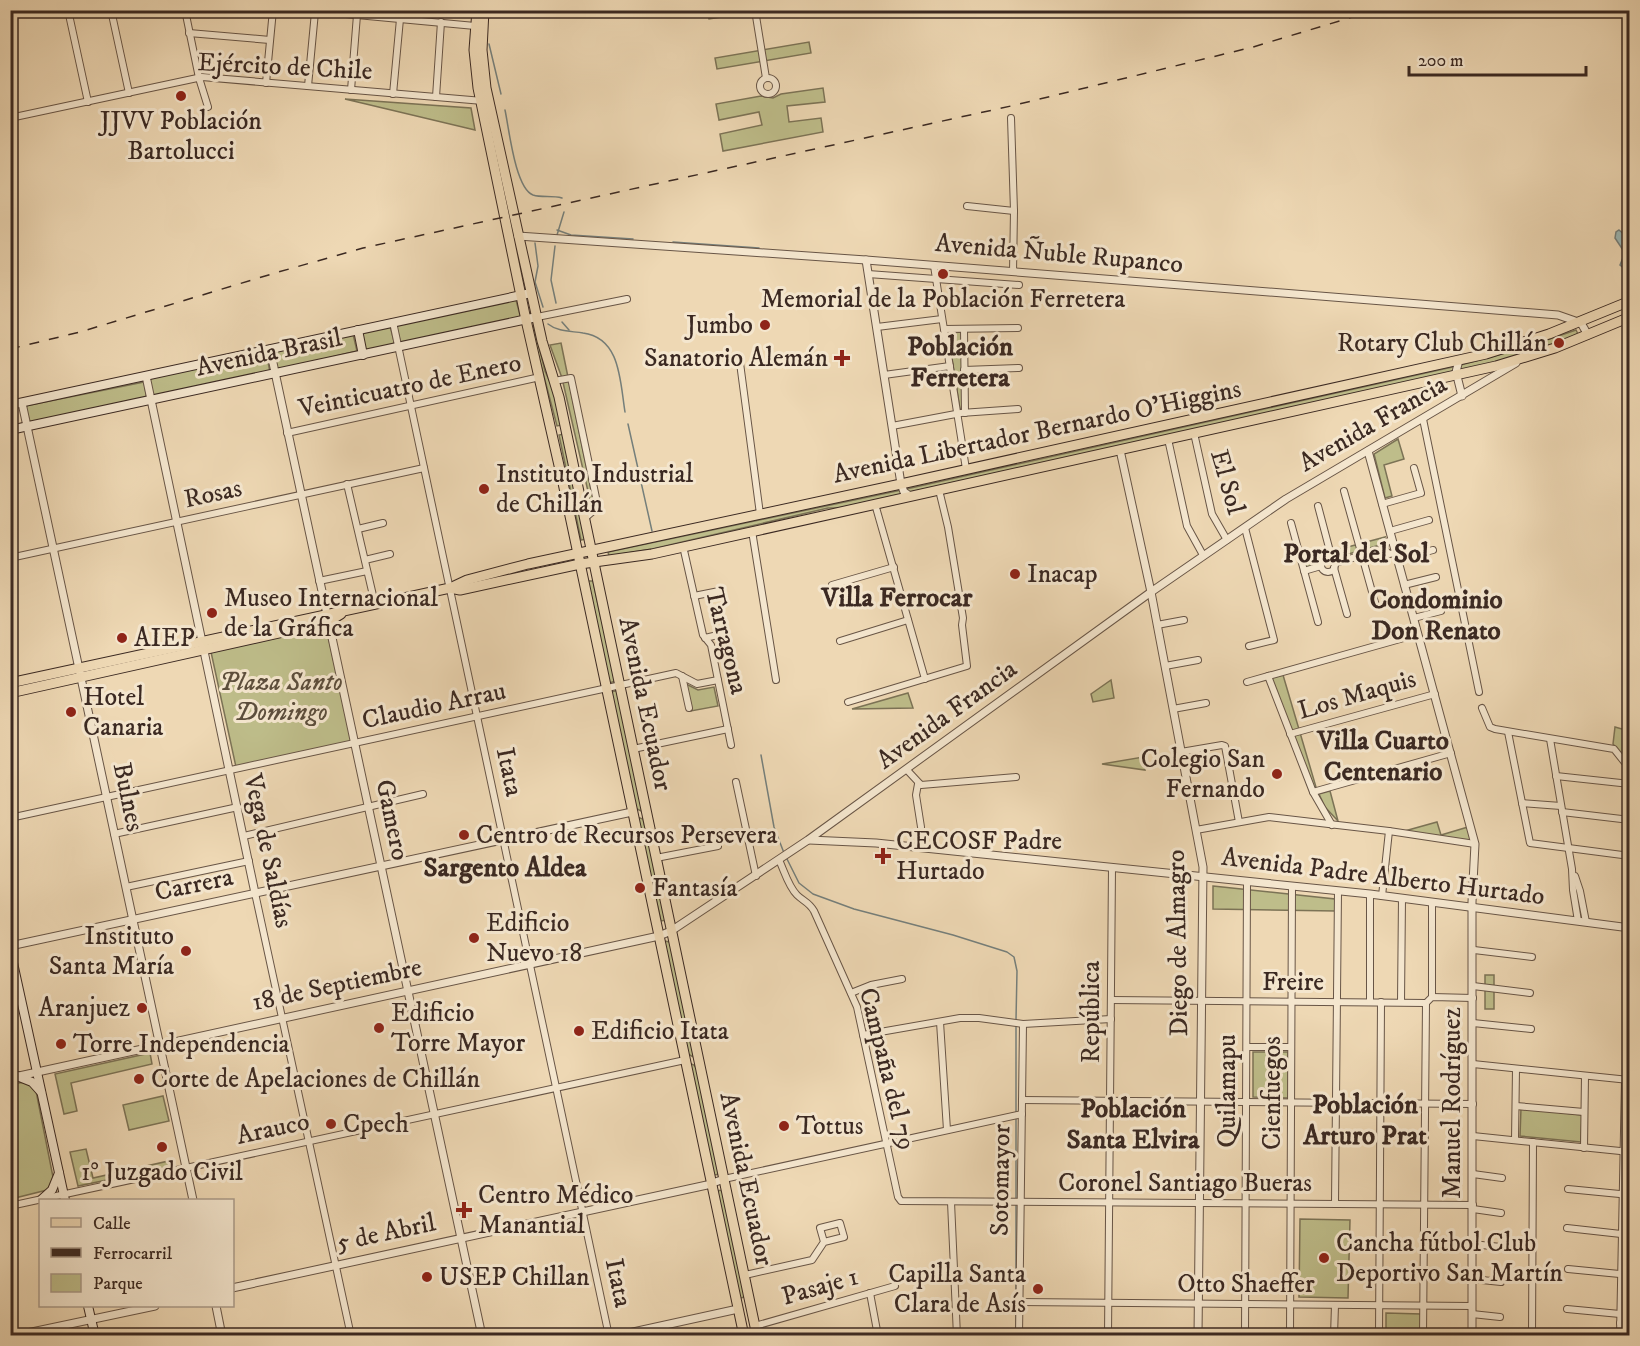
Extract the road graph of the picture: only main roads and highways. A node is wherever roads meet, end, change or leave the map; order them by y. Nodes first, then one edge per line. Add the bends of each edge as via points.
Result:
1 (477, 10) edge
2 (484, 10) edge
3 (485, 101) junction
4 (531, 293) junction
5 (520, 295) junction
6 (1629, 301) edge
7 (537, 317) junction
8 (1629, 317) edge
9 (526, 320) junction
10 (358, 330) junction
11 (363, 355) junction
12 (1296, 396) junction
13 (10, 405) edge
14 (1298, 410) junction
15 (10, 430) edge
16 (927, 478) junction
17 (935, 491) junction
18 (591, 550) junction
19 (578, 554) junction
20 (594, 563) junction
21 (580, 564) junction
22 (450, 588) junction
23 (80, 673) junction
24 (10, 683) edge
25 (10, 693) edge
26 (632, 812) junction
27 (648, 820) junction
28 (10, 947) edge
29 (15, 990) edge
30 (685, 1060) junction
31 (701, 1071) junction
32 (14, 1077) edge
33 (42, 1093) junction
34 (59, 1173) junction
35 (65, 1197) edge
36 (42, 1199) road end
37 (749, 1296) junction
38 (737, 1304) junction
39 (88, 1307) edge
40 (756, 1331) edge
41 (94, 1335) edge
42 (744, 1335) edge

1 - 3 main road via 474,62
2 - 3 main road
3 - 4 main road, Avenida Ecuador
3 - 5 main road, Avenida Ecuador
4 - 5 main road, Avenida Brasil
4 - 7 main road, Avenida Ecuador
5 - 9 main road, Avenida Ecuador
5 - 10 main road, Avenida Brasil
6 - 12 main road, Avenida Libertador Bernardo O'Higgins via 1509,348
7 - 9 main road, Avenida Brasil
7 - 18 main road, Avenida Ecuador
8 - 14 main road, Avenida Libertador Bernardo O'Higgins via 1524,359
9 - 11 main road, Avenida Brasil
9 - 19 main road, Avenida Ecuador
10 - 11 main road
10 - 13 main road, Avenida Brasil
11 - 15 main road, Avenida Brasil
12 - 14 main road
12 - 16 main road, Avenida Libertador Bernardo O'Higgins
14 - 17 main road, Avenida Libertador Bernardo O'Higgins
16 - 17 main road via 925,486
16 - 18 main road, Avenida Libertador Bernardo O'Higgins
17 - 20 main road, Avenida Libertador Bernardo O'Higgins
18 - 19 main road, Avenida Libertador Bernardo O'Higgins
18 - 20 main road, Avenida Ecuador
19 - 21 main road, Avenida Ecuador
19 - 22 main road, Avenida Libertador Bernardo O'Higgins via 500,570
20 - 21 main road, Avenida Libertador Bernardo O'Higgins
20 - 27 main road, Avenida Ecuador
21 - 22 main road, Avenida Libertador Bernardo O'Higgins via 460,590
21 - 26 main road, Avenida Ecuador
22 - 23 main road, Avenida Libertador Bernardo O'Higgins
23 - 24 main road, Avenida Libertador Bernardo O'Higgins
23 - 25 main road, Avenida Libertador Bernardo O'Higgins
26 - 27 main road
26 - 30 main road, Avenida Ecuador
27 - 31 main road, Avenida Ecuador
28 - 29 main road
29 - 33 main road
30 - 31 main road
30 - 38 main road, Avenida Ecuador
31 - 37 main road, Avenida Ecuador
32 - 33 main road via 32,1082
33 - 34 main road
34 - 35 main road
34 - 36 main road via 52,1190
37 - 38 main road via 742,1294
37 - 40 main road, Avenida Ecuador
38 - 42 main road, Avenida Ecuador
39 - 41 main road

